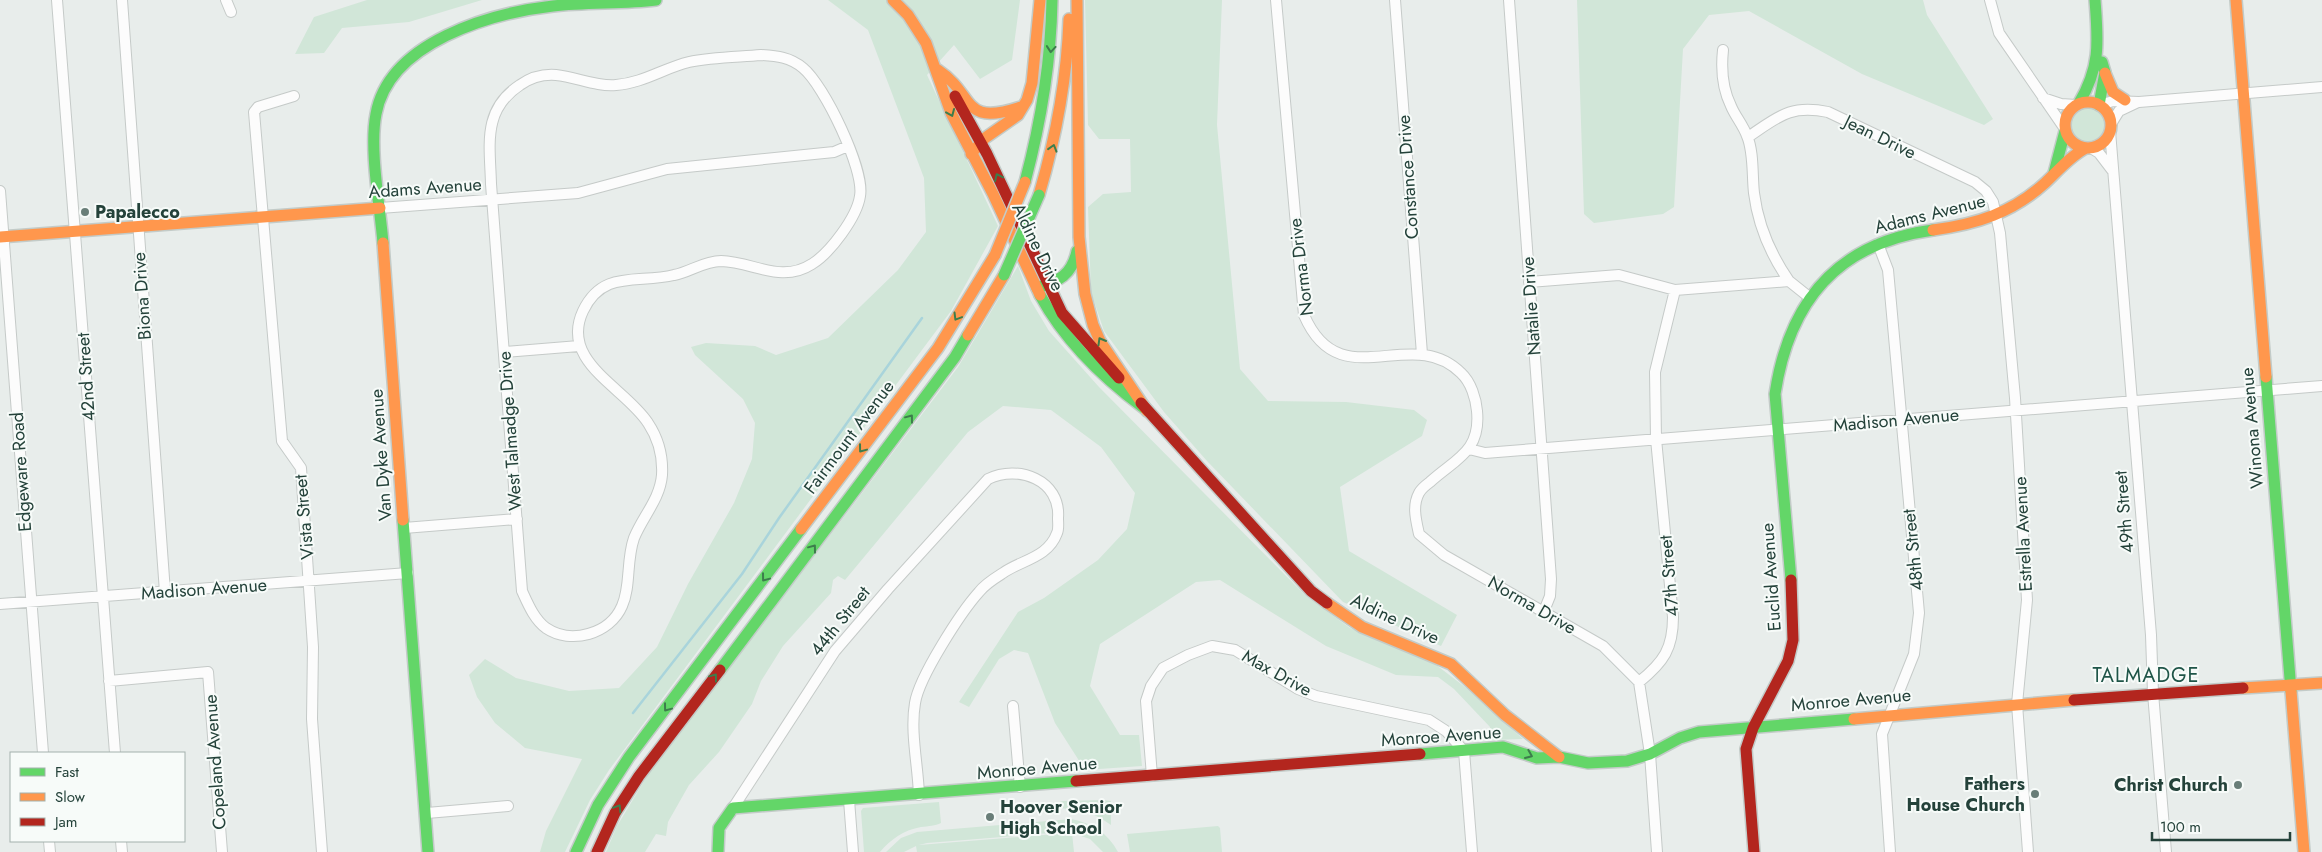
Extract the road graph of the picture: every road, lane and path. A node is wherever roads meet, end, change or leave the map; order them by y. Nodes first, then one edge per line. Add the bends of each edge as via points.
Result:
1 (57, 0) edge
2 (122, 0) edge
3 (226, 0) edge
4 (656, 0) edge
5 (893, 0) edge
6 (1040, 0) edge
7 (1052, 0) edge
8 (1069, 0) edge
9 (1077, 0) edge
10 (1276, 0) edge
11 (1395, 0) edge
12 (1509, 0) edge
13 (1990, 0) edge
14 (2095, 0) edge
15 (2236, 0) edge
16 (231, 12) dead end
17 (1723, 50) dead end
18 (2099, 56) junction
19 (938, 70) junction
20 (2104, 72) junction
21 (2322, 87) edge
22 (2243, 93) junction
23 (294, 96) dead end
24 (2042, 98) junction
25 (2125, 100) junction
26 (2138, 102) junction
27 (2078, 104) junction
28 (2100, 105) junction
29 (1022, 107) junction
30 (2110, 127) junction
31 (2065, 130) junction
32 (1748, 137) junction
33 (980, 143) junction
34 (848, 146) junction
35 (2088, 148) junction
36 (971, 154) junction
37 (2113, 170) junction
38 (2053, 176) junction
39 (0, 191) edge
40 (493, 200) junction
41 (380, 208) junction
42 (1997, 216) junction
43 (263, 218) junction
44 (137, 227) junction
45 (74, 232) junction
46 (2, 237) edge
47 (1079, 237) junction
48 (1878, 244) junction
49 (1529, 282) junction
50 (1789, 282) junction
51 (1042, 287) junction
52 (1675, 290) junction
53 (1809, 296) junction
54 (579, 346) junction
55 (504, 352) junction
56 (1422, 354) junction
57 (2322, 386) edge
58 (2266, 390) junction
59 (2132, 401) junction
60 (2016, 410) junction
61 (1148, 411) junction
62 (1901, 420) junction
63 (1778, 430) junction
64 (1656, 439) junction
65 (1470, 449) junction
66 (1542, 449) junction
67 (517, 519) junction
68 (404, 528) junction
69 (408, 573) junction
70 (310, 580) junction
71 (165, 592) junction
72 (103, 597) junction
73 (31, 602) junction
74 (0, 604) edge
75 (1544, 612) junction
76 (109, 681) junction
77 (1640, 682) junction
78 (2322, 683) edge
79 (2291, 686) junction
80 (2152, 693) junction
81 (2017, 704) junction
82 (1014, 706) dead end
83 (1890, 715) junction
84 (1753, 728) junction
85 (1464, 751) junction
86 (43, 752) edge
87 (115, 752) edge
88 (1650, 754) junction
89 (1559, 756) junction
90 (1152, 776) junction
91 (1020, 786) junction
92 (919, 795) junction
93 (849, 800) junction
94 (508, 806) dead end
95 (733, 808) junction
96 (427, 813) junction
97 (222, 852) edge
98 (322, 852) edge
99 (428, 852) edge
100 (576, 852) edge
101 (597, 852) edge
102 (718, 852) edge
103 (853, 852) edge
104 (1472, 852) edge
105 (1657, 852) edge
106 (1754, 852) edge
107 (1890, 852) edge
108 (2028, 852) edge
109 (2166, 852) edge
110 (2304, 852) edge

1 - 45 street, 42nd Street
2 - 44 street, Biona Drive
3 - 16 street
4 - 41 main road, Van Dyke Avenue via 530,10 500,17 440,39 419,51 386,85 376,113 374,133
5 - 19 main road, Aldine Drive via 920,32
6 - 29 main road via 1032,83
7 -> 100 main road, Fairmount Avenue, bridge via 1047,91 1037,139 1012,218 995,255 938,348 628,757 598,804
101 -> 8 main road, Fairmount Avenue, bridge via 615,814 639,776 955,357 1004,275 1039,194 1056,136 1064,90
9 - 47 main road
10 - 56 street, Norma Drive via 1304,315 1309,326 1332,352 1355,358
11 - 56 street, Constance Drive
12 - 49 street, Natalie Drive
13 - 24 street via 1999,33
14 - 18 main road
15 - 22 main road, Winona Avenue
17 - 32 street via 1723,84 1730,106
18 - 20 main road
18 - 27 main road via 2093,79
19 - 29 main road via 950,78 968,104 981,112 999,114
19 - 33 main road, Aldine Drive
19 -> 36 main road, Aldine Drive via 950,110
20 - 25 main road via 2113,92
20 - 28 main road
21 - 22 street
22 - 26 street
22 - 58 main road, Winona Avenue
23 - 43 street, Vista Street via 258,107 254,112
24 - 27 street via 2061,104
24 - 31 street
25 - 26 street
25 - 28 street
26 - 30 street via 2119,110
27 - 28 main road
27 - 31 main road via 2065,118
28 - 30 main road via 2108,113
29 - 33 main road via 1010,123
30 - 35 main road via 2103,142
30 - 37 street, 49th Street
31 - 35 main road via 2075,144
31 - 38 main road
32 - 42 street, Jean Drive via 1777,116 1792,110 1809,108 1828,112 1975,182 1990,196
32 - 50 street via 1754,196 1763,229 1776,263
33 - 36 main road
51 -> 33 main road, Aldine Drive
34 - 40 street, Adams Avenue via 834,152 667,169 578,193
34 - 40 street, West Talmadge Drive via 818,84 803,68 786,57 761,55 690,62 640,81 614,85 555,75 543,76 526,81 498,105 490,136
34 - 54 street, West Talmadge Drive via 861,183 857,208 851,220 812,264 788,273 774,273 735,263 714,262 677,275 615,281 593,296 583,312
35 - 37 street via 2099,153
35 - 38 main road, Adams Avenue via 2074,155
36 - 51 main road, Aldine Drive
37 - 59 street, 49th Street
38 - 42 main road, Adams Avenue via 2017,206
39 - 46 street, Edgeware Road
40 - 41 street, Adams Avenue
40 - 55 street, West Talmadge Drive
41 - 43 main road, Adams Avenue
41 - 68 main road, Van Dyke Avenue
42 - 48 main road, Adams Avenue via 1973,225 1900,236
42 - 60 street, Estrella Avenue
43 - 44 main road, Adams Avenue
43 - 70 street, Vista Street via 282,441 301,468
44 - 45 main road, Adams Avenue
44 - 71 street, Biona Drive
45 - 46 main road, Adams Avenue
45 - 72 street, 42nd Street
46 - 73 street, Edgeware Road
47 - 51 main road via 1073,269 1064,278
61 -> 47 main road via 1100,341 1093,325 1085,294
48 - 53 main road, Adams Avenue via 1854,256
48 - 62 street, 48th Street via 1888,270
49 - 52 street via 1619,275
49 - 66 street, Natalie Drive
50 - 52 street
50 - 53 street
51 - 61 main road, Aldine Drive via 1072,343 1117,388
52 - 64 street, 47th Street via 1655,372
53 - 63 main road, Euclid Avenue via 1781,354 1775,394
54 - 55 street
54 - 67 street, West Talmadge Drive via 596,371 648,422 660,453 662,476 658,494 635,536 629,556 627,590 613,619 588,634 572,636 546,628 530,608 522,591
55 - 67 street, West Talmadge Drive
56 - 65 street, Norma Drive via 1436,358 1463,375 1476,400 1478,425
57 - 58 street, Madison Avenue
58 - 59 street, Madison Avenue
58 - 79 main road, Winona Avenue
59 - 60 street, Madison Avenue
59 - 80 street, 49th Street via 2151,636
60 - 62 street, Madison Avenue
60 - 81 street, Estrella Avenue via 2027,600
61 - 89 main road, Aldine Drive via 1312,591 1362,627 1451,664 1505,715
62 - 63 street, Madison Avenue
62 - 83 street, 48th Street via 1919,613 1914,654
63 - 64 street, Madison Avenue
63 - 84 main road, Euclid Avenue via 1793,614 1792,640 1782,676
64 - 66 street, Madison Avenue
64 - 77 street, 47th Street via 1673,638 1653,671
65 - 66 street, Madison Avenue via 1485,453
65 - 75 street, Norma Drive via 1419,492 1414,508 1419,534 1444,555
66 - 75 street, Natalie Drive via 1551,579 1550,596
67 - 68 street
68 - 69 main road, Van Dyke Avenue
69 - 70 street, Madison Avenue
69 - 96 main road, Van Dyke Avenue
70 - 71 street, Madison Avenue
70 - 98 street, Vista Street via 312,719
71 - 72 street, Madison Avenue
72 - 73 street, Madison Avenue
72 - 76 street, 42nd Street
73 - 74 street, Madison Avenue
73 - 86 street, Edgeware Road
75 - 77 street, Norma Drive via 1603,646
76 - 87 street, 42nd Street
76 - 97 street, Copeland Avenue via 208,672
77 - 88 street
78 - 79 main road, Monroe Avenue
79 - 80 main road, Monroe Avenue
79 - 110 main road, Winona Avenue
80 - 81 main road, Monroe Avenue
80 - 109 street, 49th Street
81 - 83 main road, Monroe Avenue
81 - 108 street, Estrella Avenue
82 - 91 street
83 - 84 main road, Monroe Avenue
83 - 107 street, 48th Street via 1882,734
84 - 88 main road, Monroe Avenue via 1699,732
84 - 106 main road, Euclid Avenue via 1746,749
85 -> 89 main road, Monroe Avenue via 1502,747 1537,758
85 - 90 main road, Monroe Avenue
85 - 90 street, Max Drive via 1446,730 1429,720 1316,696 1298,689 1235,650 1212,646 1188,654 1164,668 1151,686 1146,701
85 - 104 street
88 - 89 main road, Monroe Avenue via 1627,761 1588,763
88 - 105 street
90 - 91 main road, Monroe Avenue
91 - 92 main road, Monroe Avenue
92 - 93 main road, Monroe Avenue
92 - 95 street, 44th Street via 915,703 922,682 963,612 981,590 1005,571 1032,560 1046,549 1057,533 1059,508 1052,493 1044,484 1016,472 997,474 981,485 835,652
93 - 95 main road, Monroe Avenue
93 - 103 street
94 - 96 street
95 - 102 main road, 44th Street via 719,826
96 - 99 main road, Van Dyke Avenue

